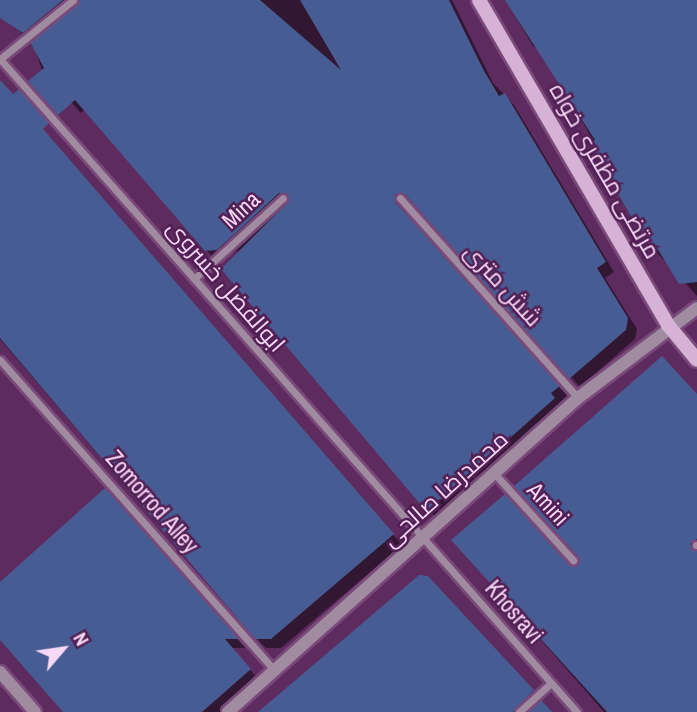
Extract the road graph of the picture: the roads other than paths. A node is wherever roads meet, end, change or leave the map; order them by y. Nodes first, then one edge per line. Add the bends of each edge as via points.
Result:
1 (73, 0) edge
2 (479, 0) edge
3 (0, 59) edge
4 (283, 198) dead end
5 (400, 198) dead end
6 (194, 279) junction
7 (697, 308) edge
8 (668, 325) junction
9 (0, 360) edge
10 (697, 360) edge
11 (578, 398) junction
12 (494, 473) junction
13 (423, 538) junction
14 (573, 560) dead end
15 (275, 671) junction
16 (0, 672) edge
17 (551, 683) junction
18 (35, 712) edge
19 (229, 712) edge
20 (519, 712) edge
21 (576, 712) edge

1 - 3 street
2 - 8 main road, مرتضی مظفری خواه
3 - 6 street, ابوالفضل خسروی
4 - 6 street, Mina
5 - 11 street, شش متری
6 - 13 street, ابوالفضل خسروی
7 - 8 street, محمدرضا صالحی
8 - 10 main road, مرتضی مظفری خواه
8 - 11 street, محمدرضا صالحی
9 - 15 street, Zomorrod Alley
11 - 12 street, محمدرضا صالحی
12 - 13 street, محمدرضا صالحی
12 - 14 street, Amini
13 - 15 street, محمدرضا صالحی
13 - 17 street, Khosravi
15 - 19 street, محمدرضا صالحی
16 - 18 street
17 - 20 street
17 - 21 street, Khosravi

